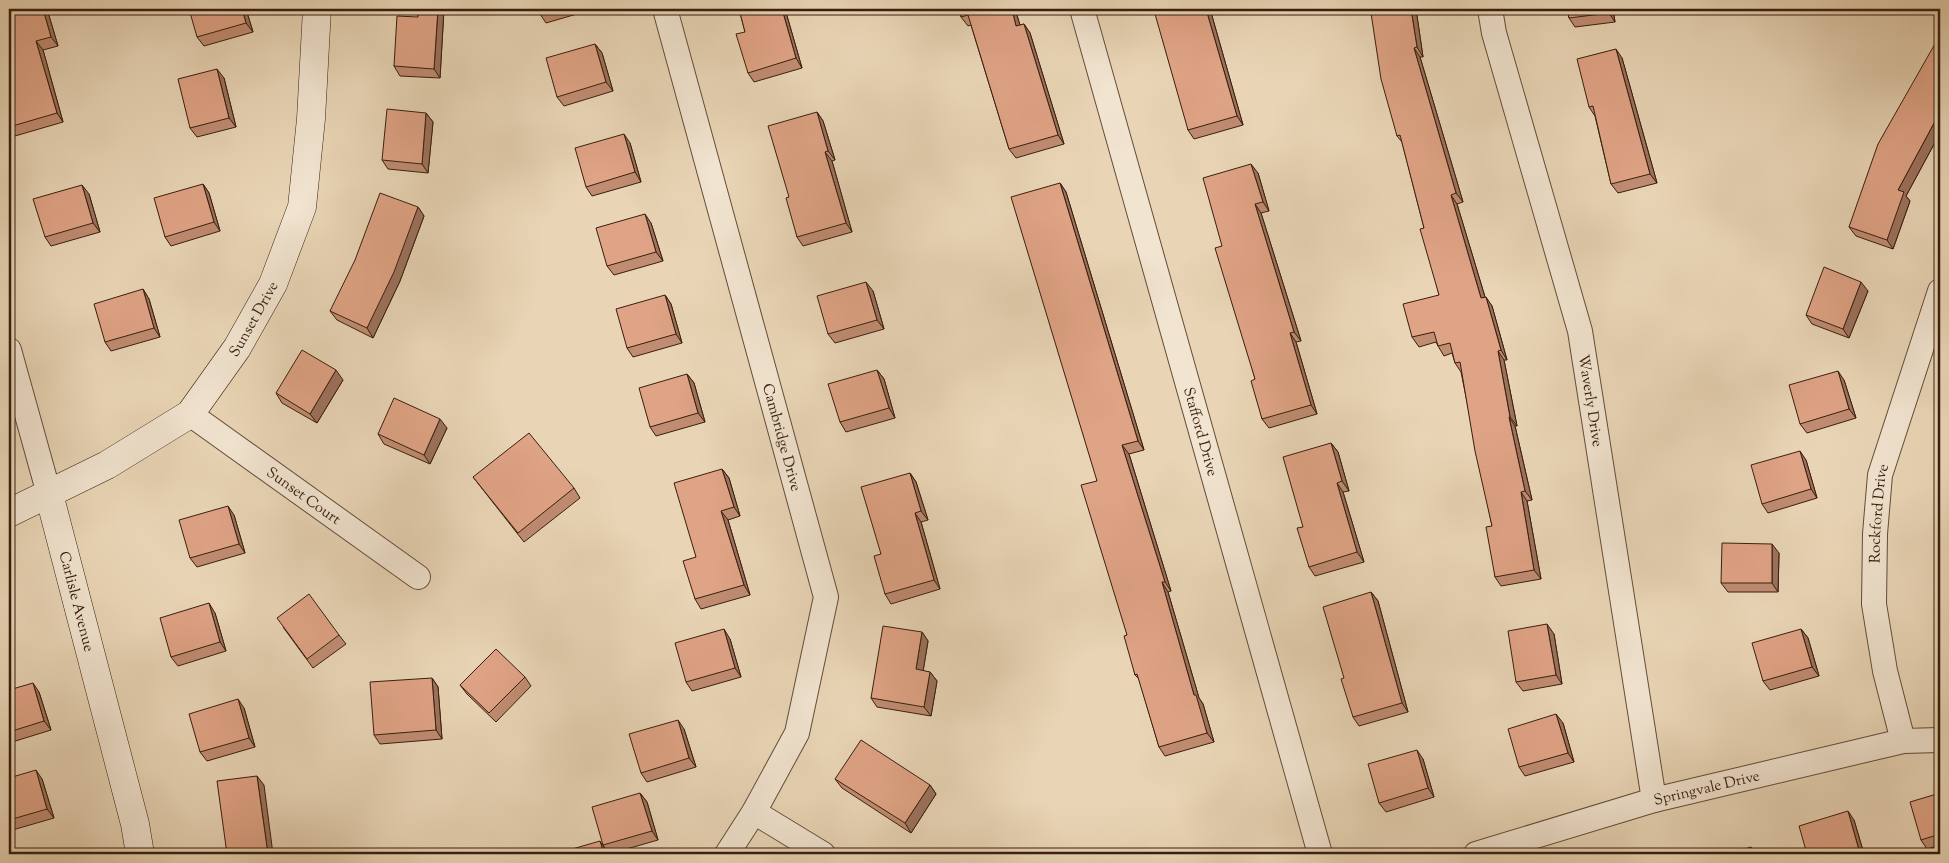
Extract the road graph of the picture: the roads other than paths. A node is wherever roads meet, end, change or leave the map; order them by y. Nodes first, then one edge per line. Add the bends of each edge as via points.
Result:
1 (317, 9) edge
2 (665, 9) edge
3 (1082, 9) edge
4 (1490, 9) edge
5 (1940, 291) edge
6 (9, 350) edge
7 (190, 414) junction
8 (48, 494) junction
9 (9, 513) edge
10 (418, 578) dead end
11 (1940, 740) edge
12 (1903, 741) junction
13 (1654, 800) junction
14 (754, 812) junction
15 (140, 854) edge
16 (727, 854) edge
17 (824, 854) edge
18 (1320, 854) edge
19 (1476, 854) edge

1 - 7 street, Sunset Drive via 302,207 272,284 237,348
2 - 14 street, Cambridge Drive via 826,597 797,733
3 - 18 street, Stafford Drive
4 - 13 street, Waverly Drive via 1494,33 1580,331
5 - 12 street, Rockford Drive via 1880,475 1875,534 1874,604 1885,671
6 - 8 street, Carlisle Avenue
7 - 8 street, Sunset Drive via 107,465
7 - 10 street, Sunset Court
8 - 9 street, Sunset Drive
8 - 15 street, Carlisle Avenue via 135,824
11 - 12 street, Springvale Drive
12 - 13 street, Springvale Drive
13 - 19 street, Springvale Drive
14 - 16 street, Cambridge Drive
14 - 17 street

